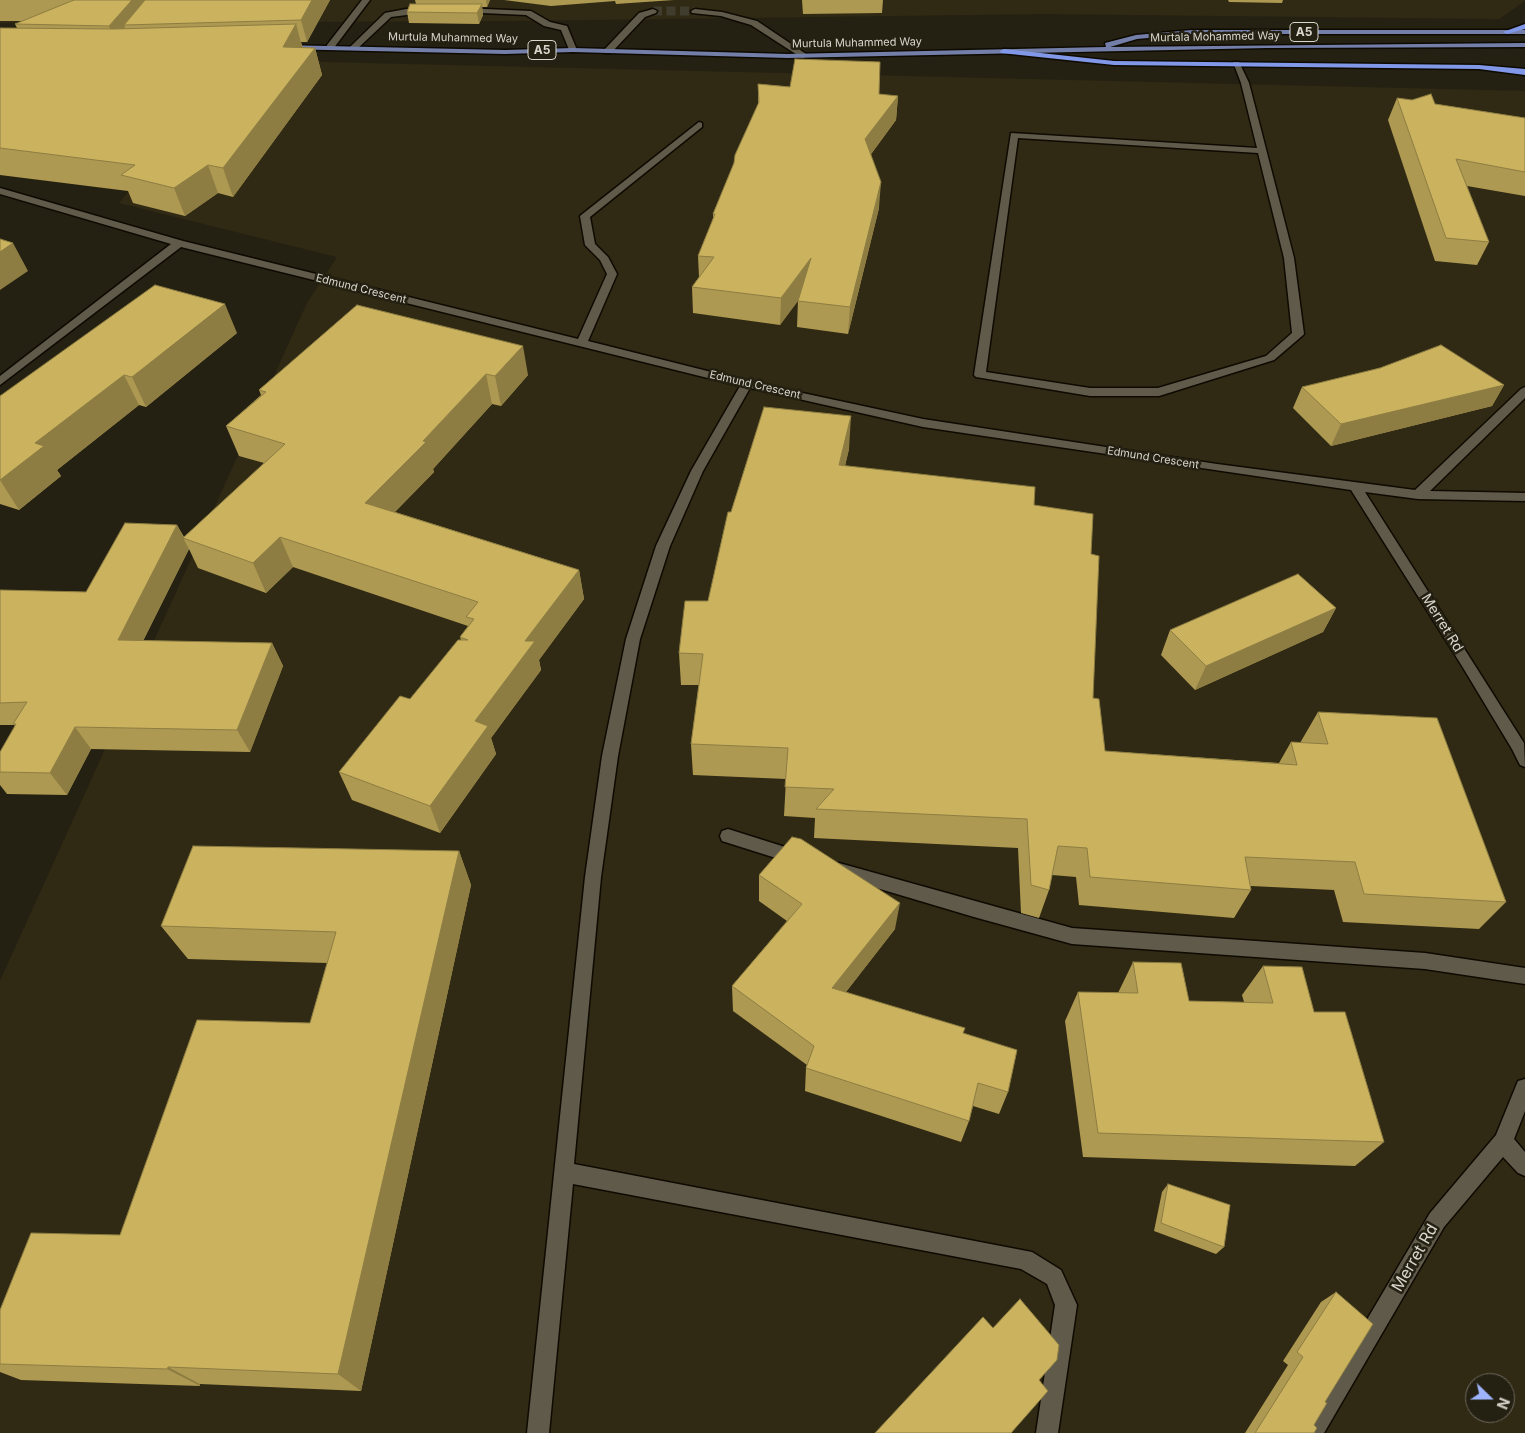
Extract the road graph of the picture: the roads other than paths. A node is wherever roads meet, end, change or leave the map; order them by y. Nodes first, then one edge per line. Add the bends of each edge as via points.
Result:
1 (366, 0) edge
2 (433, 10) edge
3 (451, 10) edge
4 (653, 11) tunnel mouth
5 (695, 11) tunnel mouth
6 (1525, 26) edge
7 (1507, 32) junction
8 (1525, 32) edge
9 (1525, 45) edge
10 (275, 47) edge
11 (330, 47) junction
12 (354, 48) junction
13 (573, 50) junction
14 (608, 51) junction
15 (1004, 51) junction
16 (1085, 51) junction
17 (805, 56) junction
18 (1236, 64) junction
19 (1525, 72) edge
20 (699, 125) dead end
21 (1262, 151) junction
22 (0, 190) edge
23 (179, 243) junction
24 (581, 344) junction
25 (0, 382) edge
26 (747, 384) junction
27 (1525, 391) edge
28 (1355, 486) junction
29 (1418, 495) junction
30 (1525, 497) edge
31 (1525, 761) edge
32 (728, 836) dead end
33 (1525, 976) edge
34 (1525, 1088) edge
35 (1502, 1142) junction
36 (1525, 1166) edge
37 (562, 1172) junction
38 (538, 1433) edge
39 (1047, 1433) edge
40 (1311, 1433) edge

1 - 11 street
2 - 12 street via 406,11 388,16
3 - 13 street via 528,13 547,24 564,28
4 - 14 street via 642,15
5 - 17 street via 754,23
6 - 7 highway
7 - 8 main road, A5
7 - 16 main road, A5 via 1192,32 1136,37
9 - 16 main road, Murtala Mohammed Way via 1267,46
10 - 11 main road, Murtula Muhammed Way / A5
11 - 12 main road, Murtula Muhammed Way / A5
12 - 13 main road, Murtula Muhammed Way / A5 via 505,52
13 - 14 main road, Murtula Muhammed Way / A5
14 - 17 main road, Murtula Muhammed Way / A5
15 - 16 main road, Murtula Muhammed Way / A5
15 - 17 main road, Murtula Muhammed Way / A5
15 - 18 highway via 1114,62
18 - 19 highway via 1479,67
18 - 21 street via 1245,83
20 - 24 street via 586,216 590,245 604,259 612,274
21 - 21 street via 1289,258 1298,334 1270,358 1160,392 1090,392 980,375 1014,135
22 - 23 street, Edmund Crescent
23 - 24 street, Edmund Crescent
23 - 25 street
24 - 26 street, Edmund Crescent
26 - 28 street, Edmund Crescent via 923,423
26 - 37 street via 698,471 663,546 634,639 610,756 593,877
27 - 29 street
28 - 29 street, Edmund Crescent
28 - 31 street, Merret Rd via 1468,662
29 - 30 street, Edmund Crescent
32 - 33 street via 1072,936 1425,961
34 - 35 street, Merret Rd
35 - 36 street
35 - 40 street, Merret Rd via 1437,1220
37 - 38 street
37 - 39 street via 1026,1259 1054,1277 1066,1305

